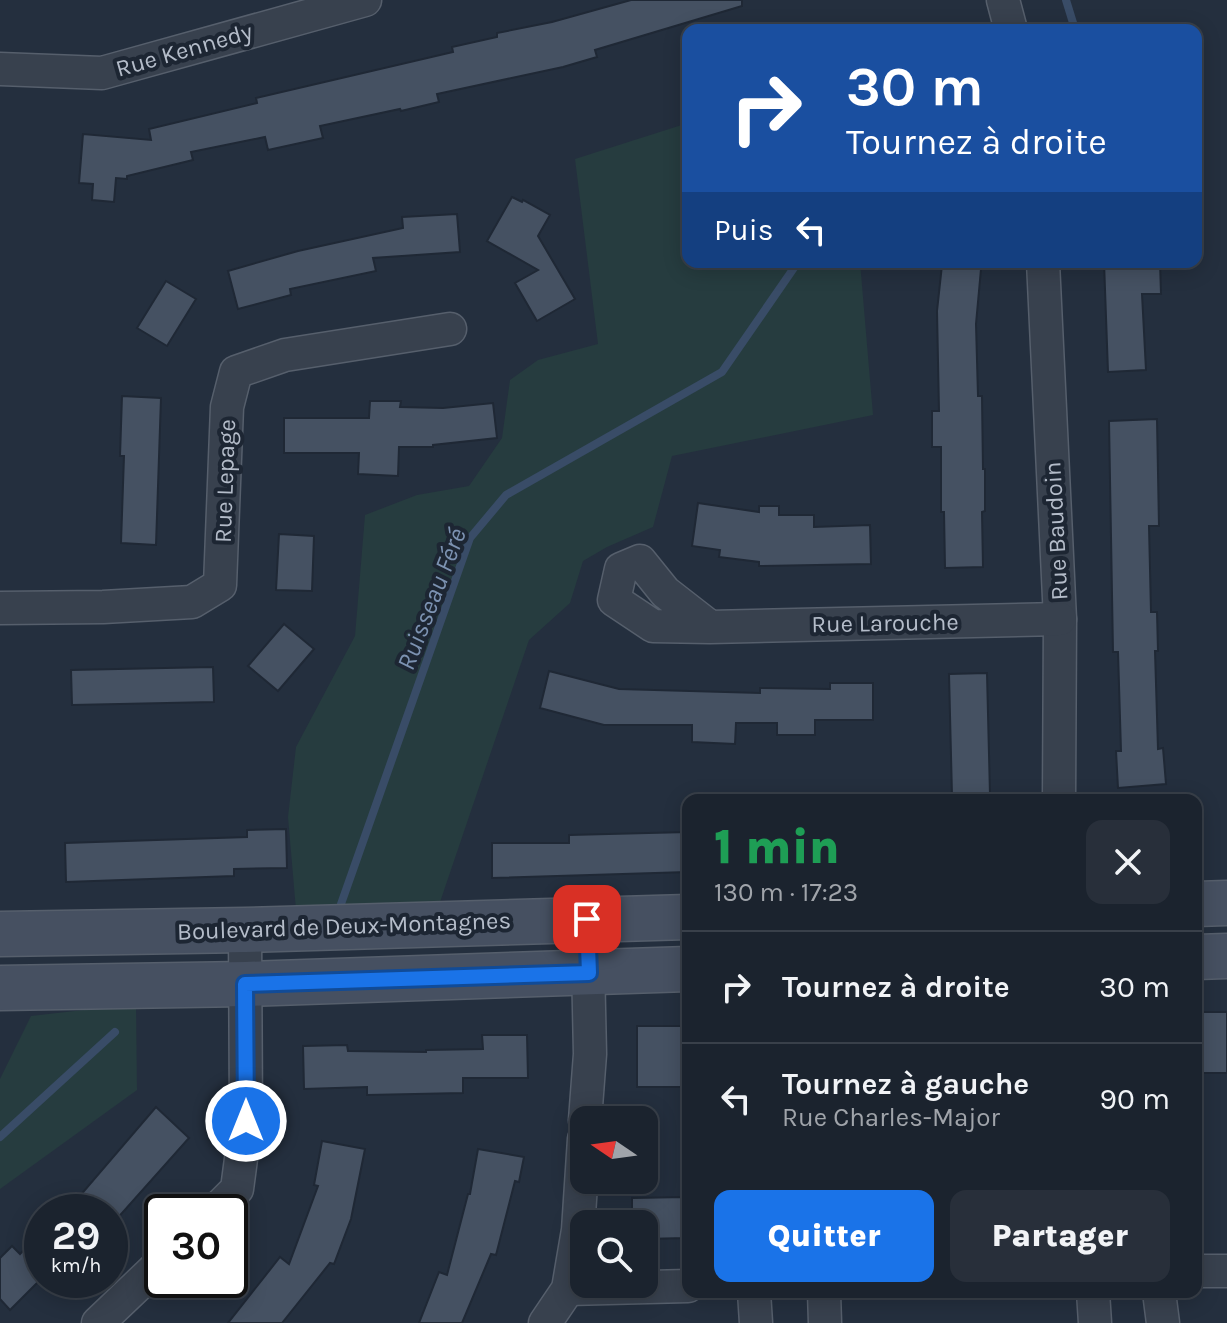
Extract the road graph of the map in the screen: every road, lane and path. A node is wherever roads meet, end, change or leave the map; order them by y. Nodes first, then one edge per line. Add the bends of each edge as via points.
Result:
1 (365, 0) edge
2 (1003, 0) edge
3 (1009, 24) edge
4 (0, 69) edge
5 (1043, 268) edge
6 (450, 329) dead end
7 (0, 608) edge
8 (1060, 619) junction
9 (710, 627) dead end
10 (1059, 794) edge
11 (1227, 903) edge
12 (1202, 904) edge
13 (682, 917) edge
14 (587, 919) junction
15 (245, 930) junction
16 (0, 934) edge
17 (1227, 956) edge
18 (1202, 957) edge
19 (682, 969) edge
20 (589, 973) junction
21 (245, 984) junction
22 (0, 988) edge
23 (586, 1106) edge
24 (232, 1194) edge
25 (580, 1194) edge
26 (1202, 1271) edge
27 (1227, 1271) edge
28 (144, 1279) edge
29 (682, 1286) edge
30 (568, 1289) junction
31 (754, 1298) edge
32 (824, 1298) edge
33 (1093, 1298) edge
34 (1160, 1298) edge
35 (98, 1323) edge
36 (545, 1323) edge
37 (756, 1323) edge
38 (825, 1323) edge
39 (1095, 1323) edge
40 (1163, 1323) edge

1 - 4 street, Rue Kennedy via 102,73
2 - 3 street
5 - 8 street, Rue Baudoin
6 - 7 street, Rue Lepage via 285,355 236,372 227,407 220,585 192,602
8 - 9 street, Rue Larouche
8 - 10 street, Rue Baudoin
11 - 12 street
13 - 14 street, Boulevard de Deux-Montagnes
14 - 15 street, Boulevard de Deux-Montagnes
14 - 20 street
15 - 16 street, Boulevard de Deux-Montagnes
15 - 21 street
17 - 18 street
19 - 20 street
20 - 21 street
20 - 23 street
21 - 22 street
21 - 24 street via 246,1121
25 - 30 street
26 - 27 street
28 - 35 street
29 - 30 street
30 - 36 street
31 - 37 street
32 - 38 street
33 - 39 street
34 - 40 street

